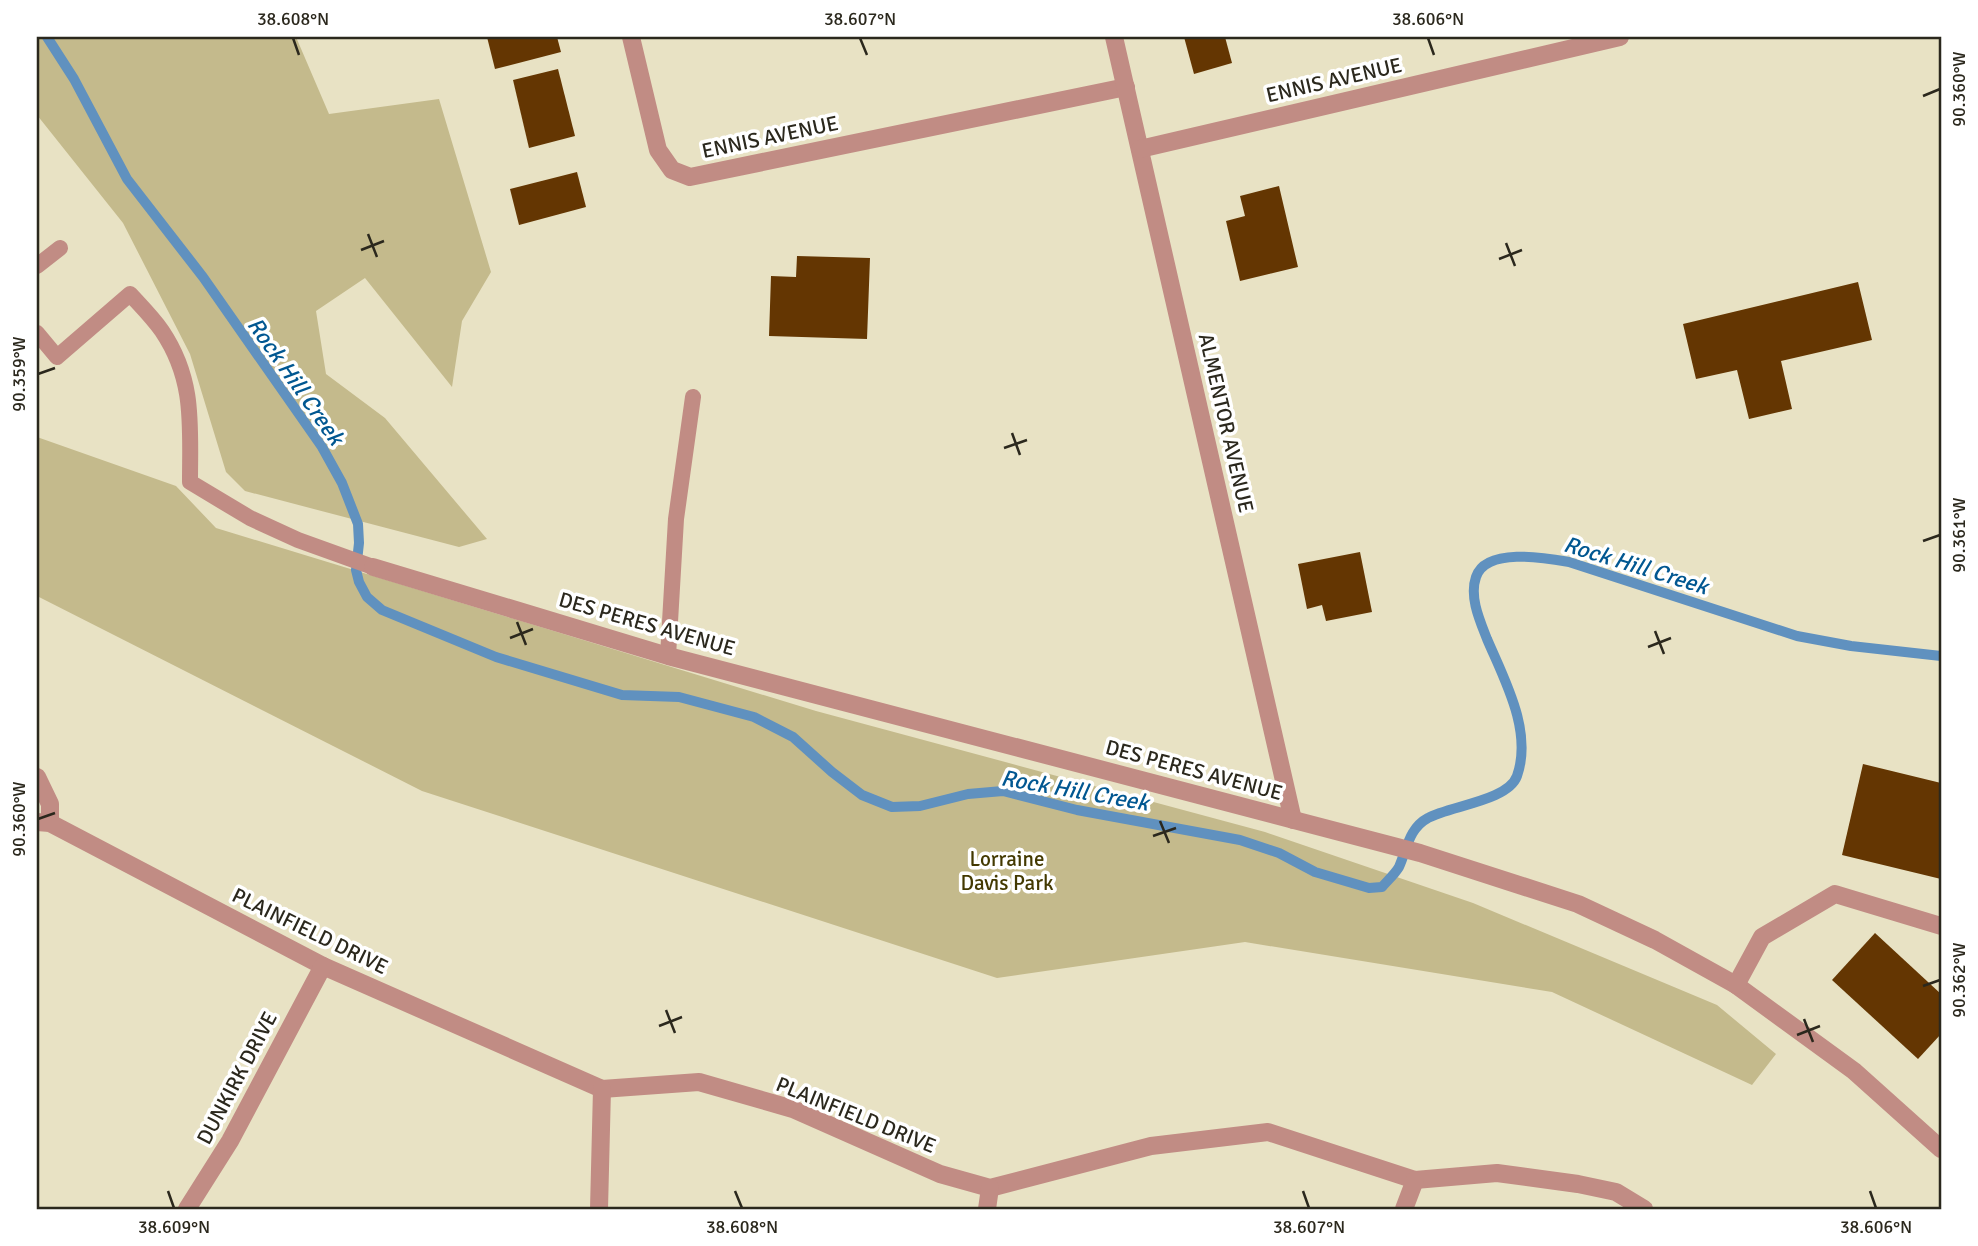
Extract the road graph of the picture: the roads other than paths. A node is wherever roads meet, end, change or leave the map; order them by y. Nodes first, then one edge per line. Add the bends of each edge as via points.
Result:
1 (631, 37) edge
2 (1114, 37) edge
3 (1620, 37) edge
4 (1126, 87) junction
5 (1140, 149) junction
6 (60, 248) dead end
7 (37, 266) edge
8 (37, 333) edge
9 (693, 397) dead end
10 (373, 567) joint
11 (668, 656) junction
12 (37, 777) edge
13 (1293, 820) junction
14 (43, 823) edge
15 (1941, 926) edge
16 (323, 966) junction
17 (1736, 985) junction
18 (602, 1089) junction
19 (1941, 1149) edge
20 (1415, 1180) junction
21 (990, 1188) junction
22 (187, 1209) edge
23 (599, 1209) edge
24 (987, 1209) edge
25 (1404, 1209) edge
26 (1644, 1209) edge

1 - 4 street, ENNIS AVENUE via 658,150 672,170 690,177
2 - 4 street, ALMENTOR AVENUE
3 - 5 street, ENNIS AVENUE
4 - 5 street, ALMENTOR AVENUE
5 - 13 street, ALMENTOR AVENUE
6 - 7 lane
8 - 10 lane via 57,358 130,294 160,328 188,388 190,482 250,519
9 - 11 lane via 676,519
10 - 11 street, DES PERES AVENUE
11 - 13 street, DES PERES AVENUE
12 - 14 street, PLAINFIELD DRIVE via 50,804
13 - 17 street, DES PERES AVENUE via 1420,853 1578,904
14 - 16 street, PLAINFIELD DRIVE
15 - 17 street via 1835,894 1762,937
16 - 18 street, PLAINFIELD DRIVE
16 - 22 street, DUNKIRK DRIVE via 230,1141
17 - 19 street, DES PERES AVENUE via 1854,1071
18 - 21 street, PLAINFIELD DRIVE via 699,1082 793,1109 940,1174
18 - 23 street
20 - 21 street via 1268,1132 1150,1146
20 - 25 street
20 - 26 street via 1497,1173 1616,1192
21 - 24 street

